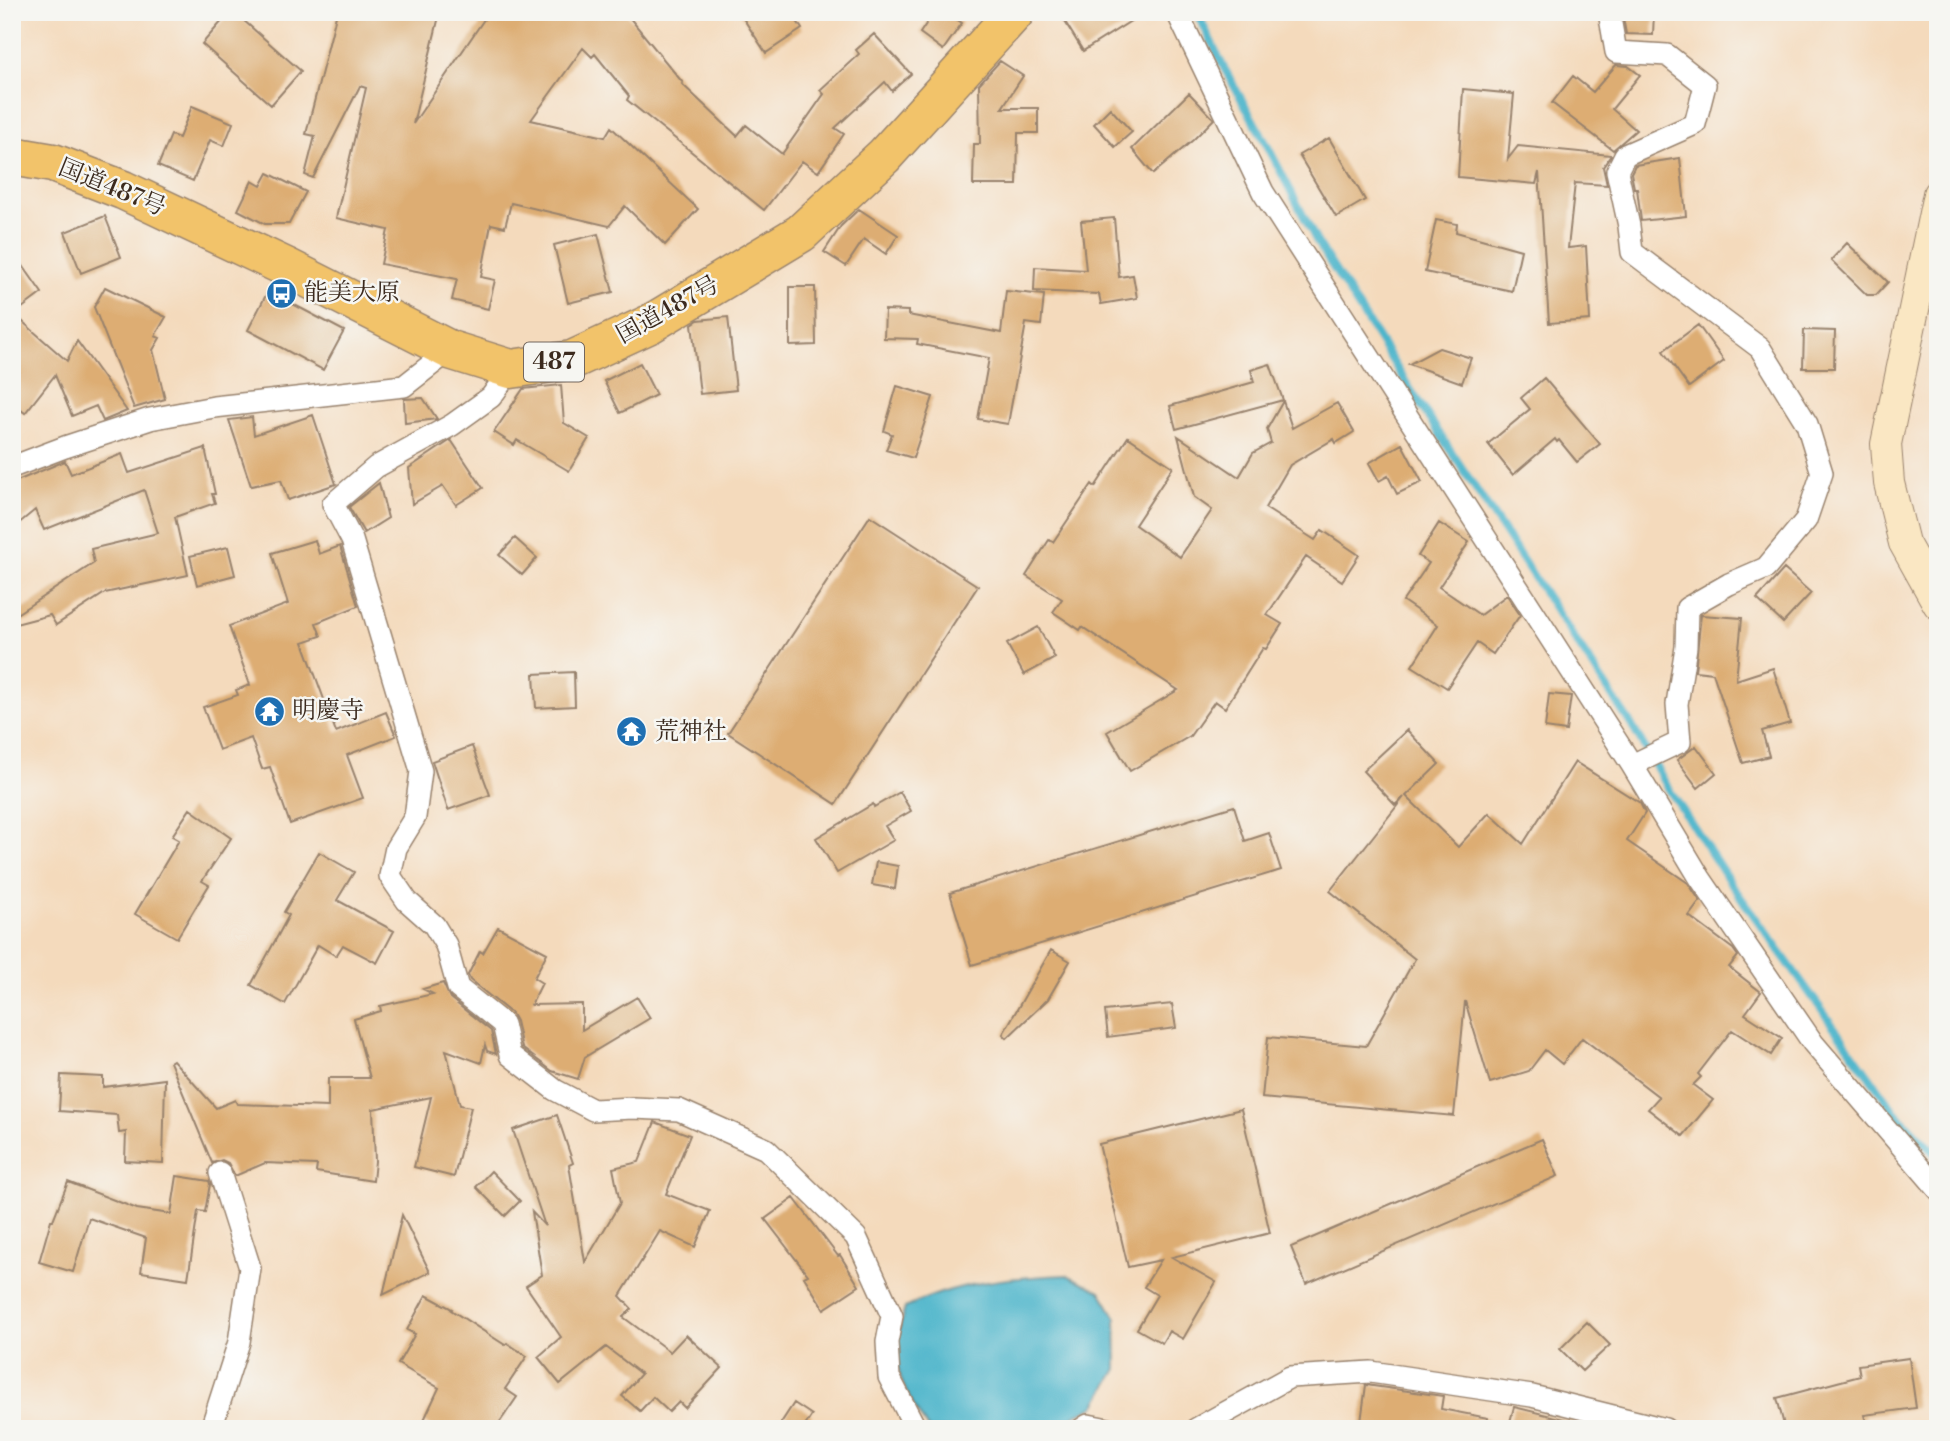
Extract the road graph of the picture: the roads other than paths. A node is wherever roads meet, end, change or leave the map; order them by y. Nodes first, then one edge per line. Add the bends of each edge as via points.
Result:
1 (1016, 12) edge
2 (1177, 12) edge
3 (1609, 12) edge
4 (12, 156) edge
5 (1938, 194) edge
6 (450, 350) junction
7 (510, 369) junction
8 (12, 467) edge
9 (1938, 604) edge
10 (1633, 765) junction
11 (220, 1173) dead end
12 (1938, 1189) edge
13 (211, 1429) edge
14 (916, 1429) edge
15 (1082, 1429) edge
16 (1108, 1429) edge
17 (1196, 1429) edge
18 (1665, 1429) edge

1 - 7 highway, 国道487号 / 487 via 884,156 801,233 650,324 572,360
2 - 10 street via 1262,192
3 - 10 street via 1616,52 1667,55 1705,85 1695,124 1625,155 1617,171 1632,252 1760,348 1807,424 1822,473 1806,520 1766,568 1686,608 1686,647 1677,704 1680,742
4 - 6 highway, 国道487号 / 487 via 53,163 123,190
5 - 9 street via 1886,444 1889,483 1904,543
6 - 7 highway, 国道487号 / 487
6 - 8 street via 404,386 215,407 150,419
7 - 14 street via 491,397 452,425 376,467 333,505 352,540 421,771 415,817 396,848 390,876 407,901 434,925 446,945 458,988 503,1024 510,1055 555,1090 593,1110 679,1110 766,1149 856,1237 892,1316 887,1342 889,1377
10 - 12 street via 1700,878 1813,1043
11 - 13 street via 250,1268 239,1342
15 - 16 street via 1088,1425
17 - 18 street via 1290,1377 1371,1372 1532,1396

